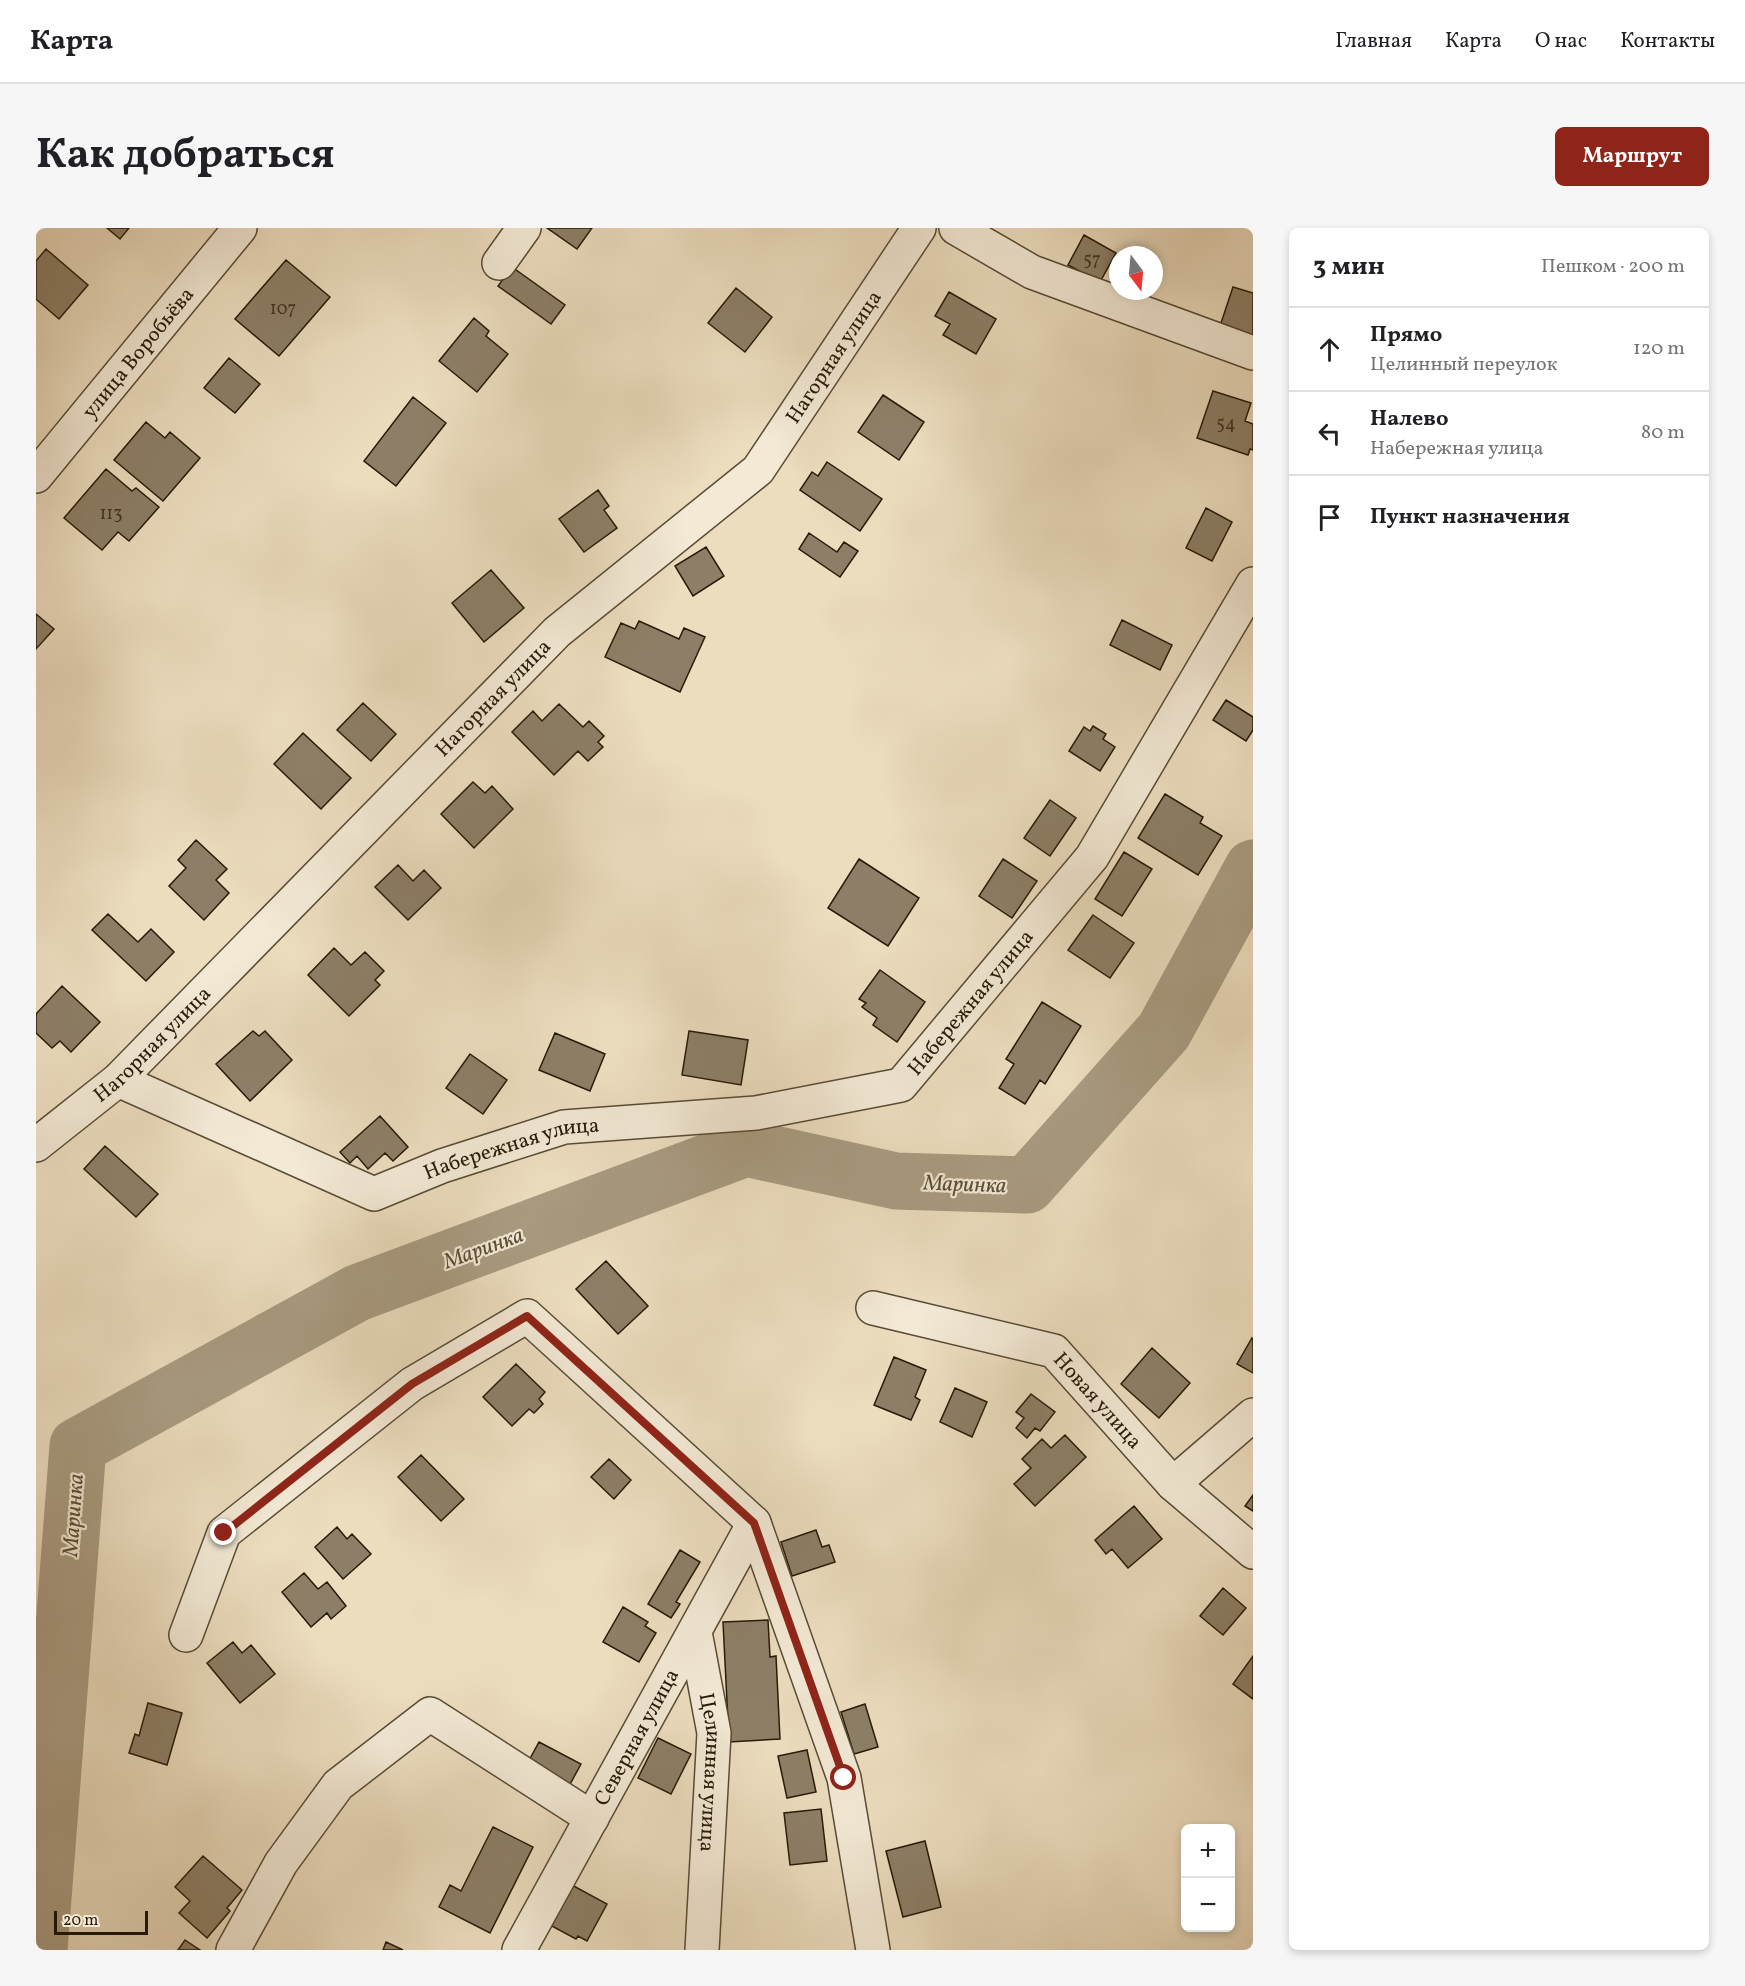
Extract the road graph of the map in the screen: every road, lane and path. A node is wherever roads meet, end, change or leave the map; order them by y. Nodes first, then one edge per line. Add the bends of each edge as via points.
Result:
1 (240, 228) edge
2 (524, 228) edge
3 (919, 228) edge
4 (956, 228) edge
5 (500, 263) dead end
6 (1253, 352) edge
7 (36, 476) edge
8 (1253, 584) edge
9 (118, 1080) junction
10 (36, 1145) edge
11 (873, 1308) dead end
12 (1253, 1415) edge
13 (1173, 1484) junction
14 (754, 1523) junction
15 (1253, 1552) edge
16 (695, 1632) junction
17 (186, 1635) dead end
18 (592, 1818) junction
19 (232, 1950) edge
20 (519, 1950) edge
21 (702, 1950) edge
22 (873, 1950) edge

1 - 7 street, улица Воробьёва
2 - 5 street
3 - 9 street, Нагорная улица via 758,470 557,632
4 - 6 street via 1032,272
8 - 9 street, Набережная улица via 1092,857 901,1085 756,1113 564,1127 442,1166 374,1194
9 - 10 street, Нагорная улица
11 - 13 street, Новая улица via 1054,1351
12 - 13 street
13 - 15 street, Новая улица
14 - 16 street, Северная улица
14 - 17 street via 527,1316 412,1384 224,1533
14 - 22 street via 844,1778
16 - 18 street, Северная улица
16 - 21 street, Целинная улица via 714,1733
18 - 19 street via 430,1714 338,1785 281,1863
18 - 20 street, Северная улица

